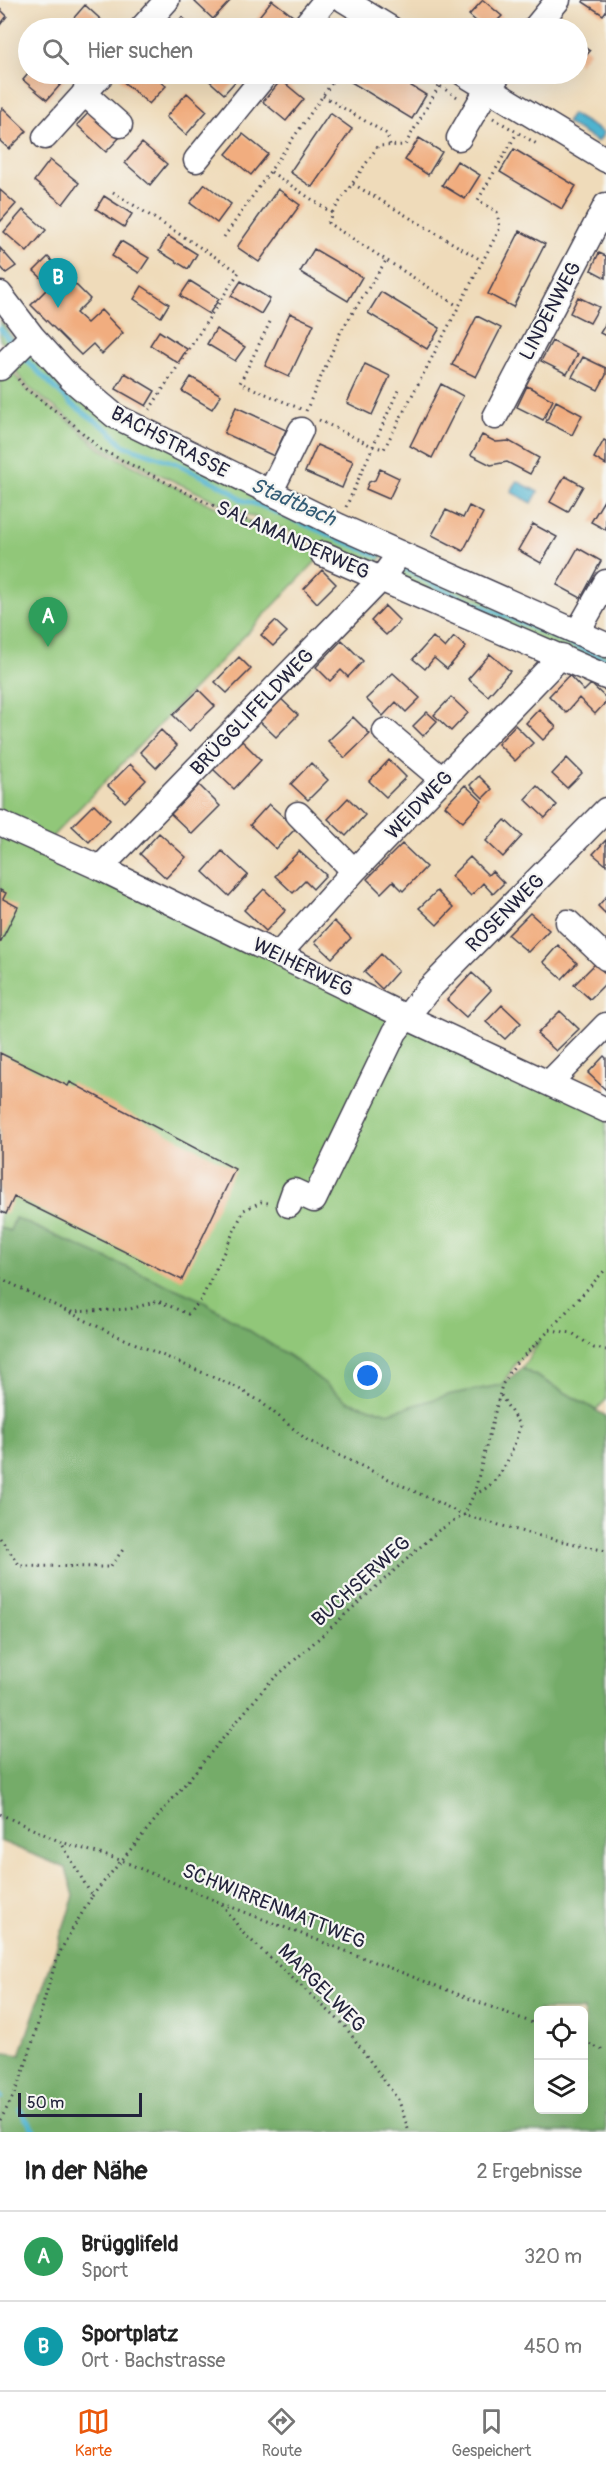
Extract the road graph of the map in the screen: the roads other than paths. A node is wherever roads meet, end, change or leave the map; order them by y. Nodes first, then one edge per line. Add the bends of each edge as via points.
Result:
1 (167, 0) edge
2 (326, 0) edge
3 (558, 0) edge
4 (355, 3) edge
5 (151, 18) edge
6 (311, 18) edge
7 (376, 18) edge
8 (543, 18) edge
9 (93, 84) edge
10 (258, 84) edge
11 (491, 84) edge
12 (497, 84) edge
13 (84, 93) junction
14 (120, 125) dead end
15 (45, 137) dead end
16 (459, 138) dead end
17 (196, 160) dead end
18 (606, 160) edge
19 (606, 205) edge
20 (0, 294) edge
21 (32, 336) junction
22 (6, 362) edge
23 (495, 417) dead end
24 (303, 421) road end
25 (270, 493) junction
26 (323, 554) road end
27 (392, 566) junction
28 (606, 582) edge
29 (578, 631) junction
30 (606, 645) edge
31 (561, 656) junction
32 (606, 677) edge
33 (385, 731) dead end
34 (443, 780) junction
35 (606, 810) edge
36 (298, 813) dead end
37 (0, 823) edge
38 (100, 868) junction
39 (354, 871) junction
40 (568, 922) dead end
41 (278, 955) junction
42 (606, 958) edge
43 (406, 1017) junction
44 (606, 1025) edge
45 (550, 1082) junction
46 (606, 1110) edge
47 (289, 1205) road end

1 - 5 street
2 - 6 street
3 - 8 street
4 - 7 street
9 - 13 street
10 - 17 street
11 - 16 street
12 - 18 street
13 - 14 street
13 - 15 street
19 - 23 street, LINDENWEG
20 - 21 street, BACHSTRASSE
21 - 22 street
21 - 25 street, BACHSTRASSE via 71,379 115,416
24 - 25 street
25 - 27 street, BACHSTRASSE via 339,526
26 - 27 street, SALAMANDERWEG
27 - 29 street, BACHSTRASSE
27 - 31 street, SALAMANDERWEG
27 - 38 street, BRÜGGLIFELDWEG
28 - 29 street
29 - 30 street, BACHSTRASSE
31 - 32 street, SALAMANDERWEG
31 - 34 street, WEIDWEG
33 - 34 street
34 - 39 street, WEIDWEG
35 - 43 street, ROSENWEG
36 - 39 street
37 - 38 street, WEIHERWEG
38 - 41 street, WEIHERWEG
39 - 41 street, WEIDWEG
40 - 42 street
41 - 43 street, WEIHERWEG
43 - 45 street, WEIHERWEG
43 - 47 street, ROSENWEG via 395,1032 314,1200 294,1191
44 - 45 street
45 - 46 street, WEIHERWEG

